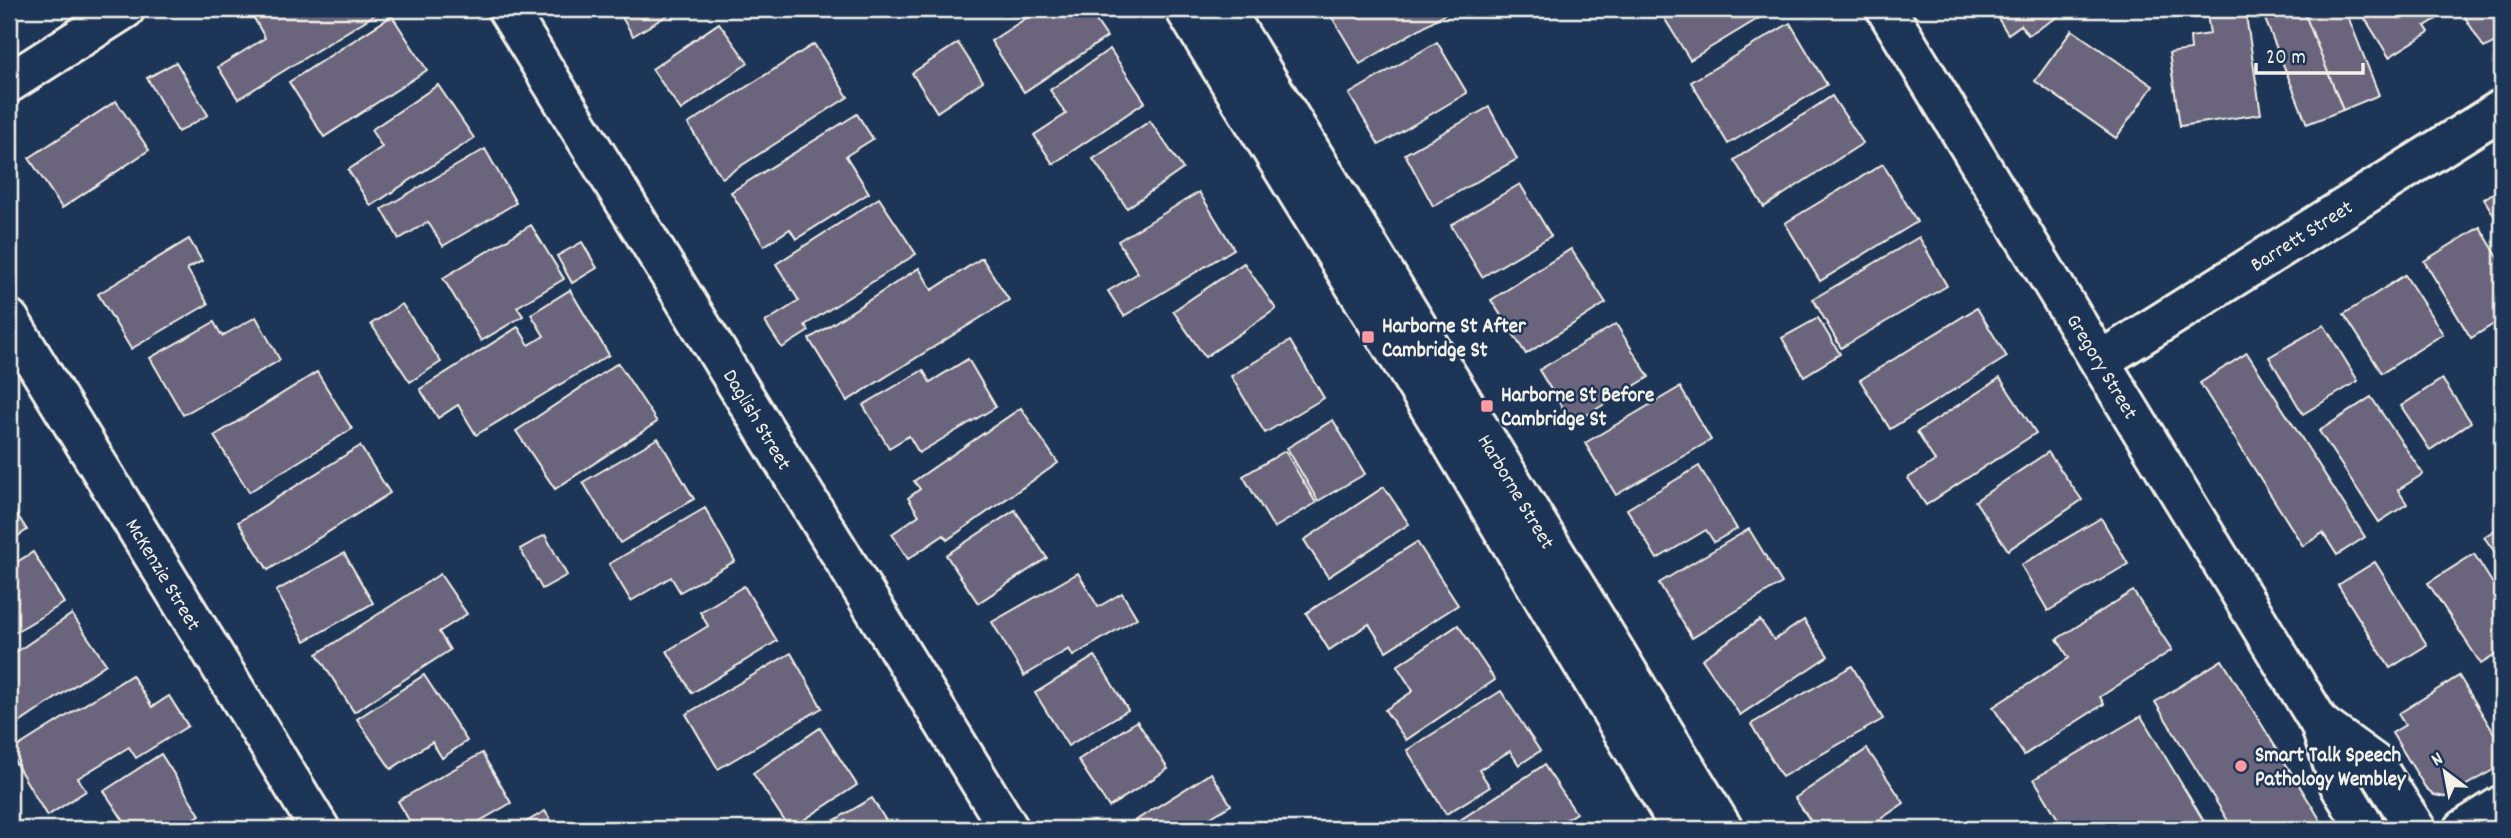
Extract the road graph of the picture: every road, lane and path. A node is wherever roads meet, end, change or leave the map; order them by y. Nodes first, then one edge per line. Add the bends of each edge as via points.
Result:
1 (125, 9) edge
2 (507, 9) edge
3 (1185, 9) edge
4 (1224, 9) edge
5 (1886, 9) edge
6 (9, 83) edge
7 (2502, 109) edge
8 (9, 319) edge
9 (2100, 361) junction
10 (2320, 724) junction
11 (2502, 805) edge
12 (320, 829) edge
13 (1009, 829) edge
14 (1681, 829) edge
15 (1723, 829) edge
16 (2366, 829) edge
17 (2416, 829) edge
18 (2464, 829) edge

1 - 6 street
2 - 13 street, Daglish Street
3 - 14 street, Harborne Street via 1445,432
4 - 15 street, Harborne Street
5 - 9 street, Gregory Street
7 - 9 street, Barrett Street
8 - 12 street, McKenzie Street
9 - 10 street, Gregory Street
10 - 16 street, Gregory Street via 2340,786
10 - 17 street, Gregory Street via 2374,763
11 - 18 street

